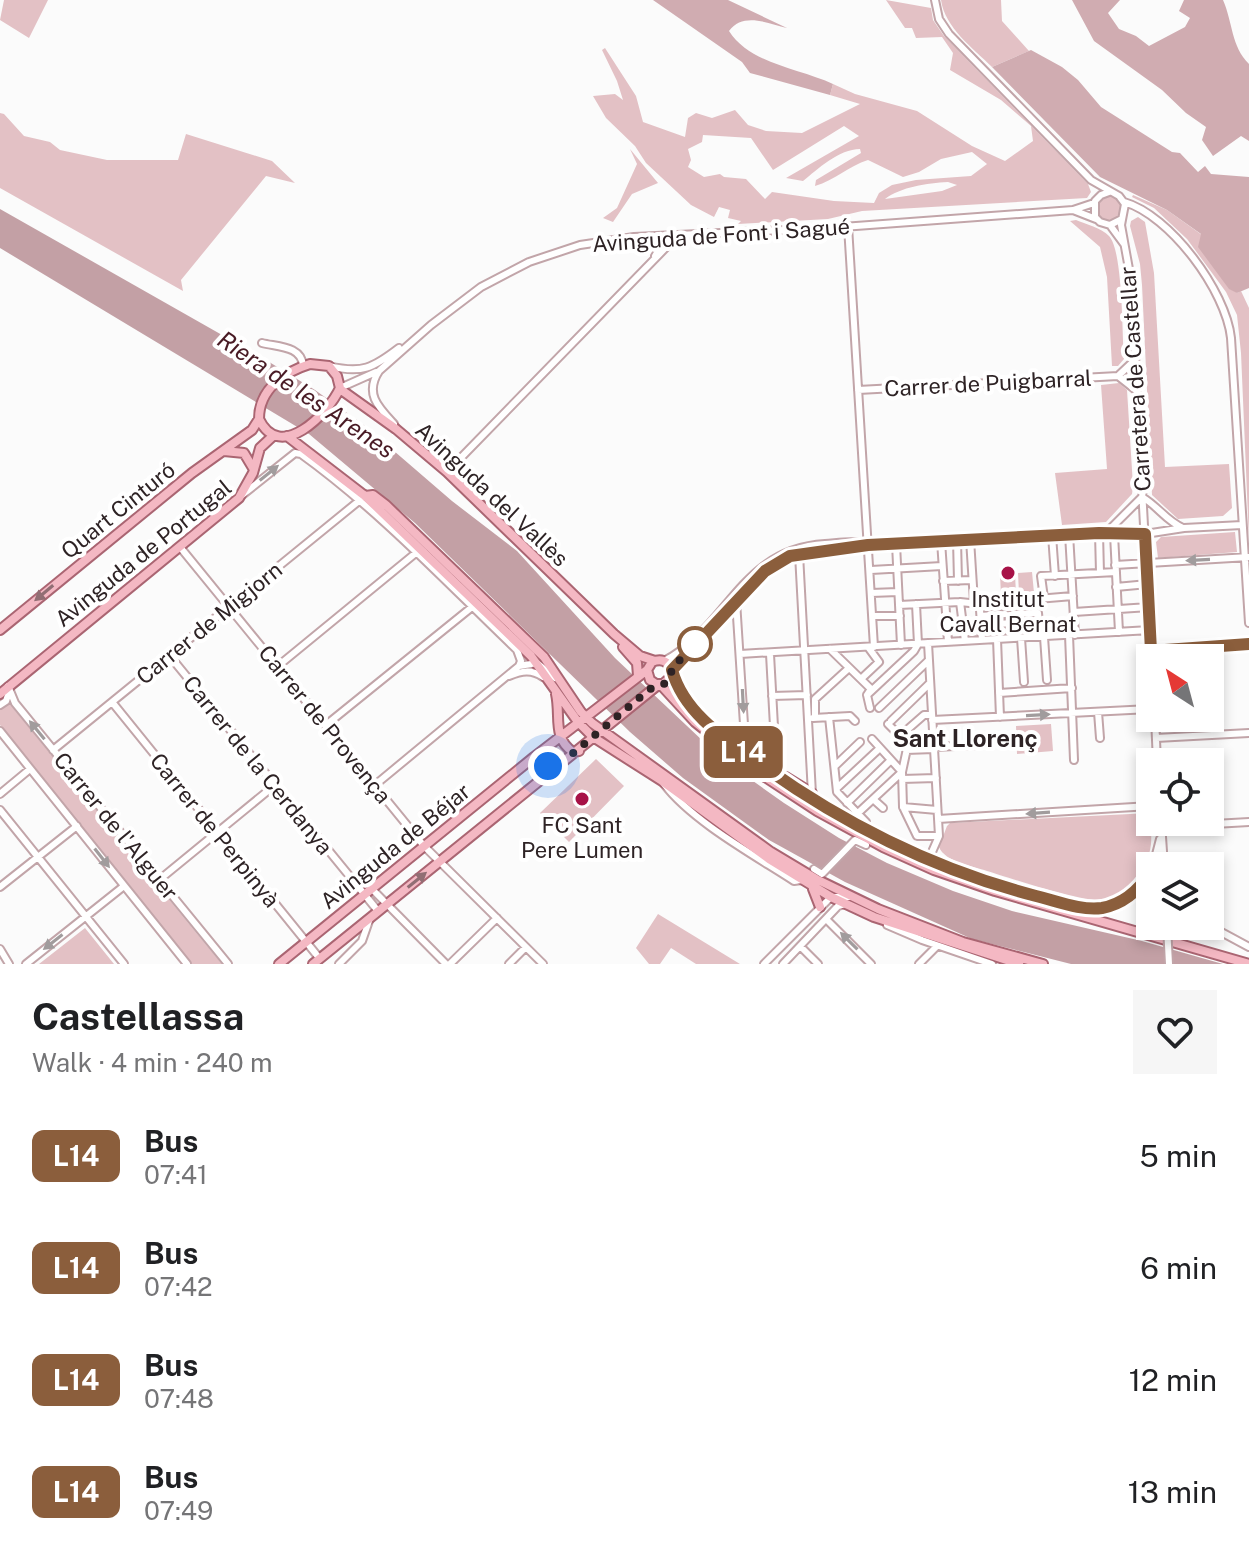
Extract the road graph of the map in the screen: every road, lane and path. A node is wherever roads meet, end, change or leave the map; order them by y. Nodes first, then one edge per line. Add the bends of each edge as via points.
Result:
1 (935, 0) edge
2 (1091, 180) junction
3 (1112, 192) junction
4 (1095, 201) junction
5 (1124, 202) junction
6 (1073, 210) junction
7 (1144, 210) junction
8 (1124, 216) junction
9 (1097, 219) junction
10 (1110, 225) junction
11 (848, 226) junction
12 (678, 235) junction
13 (667, 236) junction
14 (649, 237) junction
15 (1124, 245) junction
16 (655, 257) junction
17 (431, 325) junction
18 (262, 343) dead end
19 (1135, 360) junction
20 (303, 366) junction
21 (329, 366) junction
22 (379, 371) junction
23 (1118, 376) junction
24 (339, 390) junction
25 (858, 390) junction
26 (1137, 391) junction
27 (259, 419) junction
28 (396, 429) junction
29 (292, 434) junction
30 (274, 435) junction
31 (221, 451) junction
32 (254, 469) junction
33 (447, 472) junction
34 (1142, 497) junction
35 (239, 498) junction
36 (362, 498) junction
37 (397, 515) junction
38 (1122, 517) junction
39 (1167, 519) junction
40 (1242, 525) junction
41 (1184, 528) junction
42 (1161, 530) junction
43 (1106, 533) junction
44 (1124, 533) junction
45 (1069, 534) junction
46 (1145, 534) junction
47 (1052, 535) junction
48 (970, 539) junction
49 (957, 540) junction
50 (941, 541) junction
51 (896, 544) junction
52 (868, 545) junction
53 (180, 547) junction
54 (419, 551) junction
55 (799, 554) junction
56 (1246, 557) edge
57 (1147, 563) junction
58 (942, 566) junction
59 (1115, 568) junction
60 (452, 569) junction
61 (897, 569) junction
62 (871, 570) junction
63 (1100, 573) junction
64 (1071, 575) junction
65 (1055, 576) junction
66 (972, 580) junction
67 (943, 581) junction
68 (958, 581) junction
69 (1148, 584) junction
70 (1116, 587) junction
71 (898, 592) junction
72 (871, 593) junction
73 (1073, 596) junction
74 (1044, 598) junction
75 (736, 601) junction
76 (960, 602) junction
77 (974, 602) junction
78 (945, 603) junction
79 (916, 604) junction
80 (899, 605) junction
81 (229, 606) junction
82 (472, 607) junction
83 (1149, 607) junction
84 (1117, 609) junction
85 (1074, 612) junction
86 (873, 616) junction
87 (900, 616) junction
88 (1013, 623) dead end
89 (1249, 623) edge
90 (981, 625) junction
91 (0, 630) edge
92 (1150, 630) junction
93 (1119, 632) junction
94 (614, 634) junction
95 (1072, 635) junction
96 (1044, 637) junction
97 (1021, 638) junction
98 (997, 639) junction
99 (982, 640) junction
100 (965, 641) junction
101 (948, 642) junction
102 (928, 643) junction
103 (918, 644) junction
104 (1151, 644) edge
105 (1249, 644) edge
106 (901, 645) junction
107 (871, 647) junction
108 (1224, 647) edge
109 (830, 649) junction
110 (517, 650) junction
111 (804, 651) junction
112 (740, 654) junction
113 (770, 654) junction
114 (169, 655) junction
115 (929, 661) junction
116 (637, 663) junction
117 (537, 665) junction
118 (653, 665) junction
119 (278, 666) junction
120 (519, 666) junction
121 (849, 668) junction
122 (672, 672) junction
123 (509, 676) junction
124 (637, 676) junction
125 (861, 679) junction
126 (1047, 680) dead end
127 (1024, 682) dead end
128 (930, 683) junction
129 (555, 685) junction
130 (656, 686) junction
131 (1072, 688) junction
132 (6, 690) edge
133 (999, 693) junction
134 (807, 695) junction
135 (867, 695) junction
136 (772, 696) junction
137 (684, 700) junction
138 (112, 702) junction
139 (574, 703) junction
140 (0, 705) edge
141 (599, 706) junction
142 (870, 708) dead end
143 (879, 708) dead end
144 (1136, 710) edge
145 (1098, 712) junction
146 (1073, 713) junction
147 (829, 717) junction
148 (1000, 717) junction
149 (812, 718) junction
150 (932, 718) junction
151 (582, 719) junction
152 (611, 721) junction
153 (855, 721) dead end
154 (326, 725) junction
155 (0, 731) edge
156 (1156, 732) edge
157 (1249, 733) edge
158 (559, 734) junction
159 (596, 734) junction
160 (900, 736) junction
161 (1100, 738) dead end
162 (1156, 738) junction
163 (872, 739) dead end
164 (860, 742) dead end
165 (976, 745) dead end
166 (624, 746) junction
167 (743, 746) junction
168 (610, 748) junction
169 (880, 748) junction
170 (934, 748) junction
171 (1156, 748) edge
172 (53, 750) junction
173 (906, 750) junction
174 (574, 754) junction
175 (534, 757) junction
176 (891, 760) junction
177 (1074, 760) dead end
178 (835, 766) junction
179 (772, 767) junction
180 (30, 769) junction
181 (937, 772) junction
182 (547, 775) junction
183 (902, 776) junction
184 (275, 785) junction
185 (375, 785) junction
186 (837, 788) junction
187 (0, 794) edge
188 (812, 797) junction
189 (873, 799) junction
190 (847, 803) junction
191 (903, 807) junction
192 (1136, 807) edge
193 (883, 808) dead end
194 (0, 810) edge
195 (937, 810) junction
196 (858, 813) junction
197 (938, 819) junction
198 (1249, 822) edge
199 (1224, 823) edge
200 (77, 826) junction
201 (863, 830) junction
202 (217, 833) junction
203 (939, 836) junction
204 (866, 845) dead end
205 (424, 846) junction
206 (38, 857) junction
207 (439, 862) junction
208 (928, 864) junction
209 (814, 869) dead end
210 (159, 880) junction
211 (806, 883) junction
212 (124, 886) junction
213 (0, 887) edge
214 (1136, 891) edge
215 (368, 892) junction
216 (831, 897) junction
217 (848, 901) junction
218 (1073, 906) junction
219 (820, 907) junction
220 (378, 911) junction
221 (86, 917) junction
222 (874, 917) junction
223 (497, 918) junction
224 (826, 919) junction
225 (1224, 934) edge
226 (1168, 940) edge
227 (306, 942) junction
228 (800, 946) junction
229 (937, 946) junction
230 (526, 947) junction
231 (1249, 947) edge
232 (0, 949) edge
233 (979, 956) edge
234 (316, 961) edge
235 (1249, 961) edge
236 (9, 964) edge
237 (26, 964) edge
238 (124, 964) edge
239 (187, 964) edge
240 (228, 964) edge
241 (279, 964) edge
242 (339, 964) edge
243 (448, 964) edge
244 (509, 964) edge
245 (543, 964) edge
246 (764, 964) edge
247 (783, 964) edge
248 (818, 964) edge
249 (871, 964) edge
250 (919, 964) edge
251 (992, 964) edge
252 (1019, 964) edge
253 (1043, 964) edge
254 (1169, 964) edge

1 - 2 street via 945,29
2 - 3 street
2 - 4 street
3 - 4 street
3 - 5 street
4 - 6 street, Avinguda de Font i Sagué
4 - 9 street
5 - 7 street
5 - 8 street
6 - 9 street, Avinguda de Font i Sagué
6 - 11 street, Avinguda de Font i Sagué
7 - 8 street
7 - 40 street via 1182,245 1227,314
8 - 10 street
8 - 15 street, Carretera de Castellar
9 - 10 street
10 - 15 street, Carretera de Castellar
11 - 12 street, Avinguda de Font i Sagué
11 - 25 street
12 - 13 street, Avinguda de Font i Sagué
12 - 16 street
13 - 14 street, Avinguda de Font i Sagué
13 - 16 street
14 - 16 street
14 - 17 street, Avinguda de Font i Sagué via 580,245 535,259 481,287
15 - 19 street, Carretera de Castellar
16 - 33 street
17 - 21 street via 370,367 354,371
17 - 22 street, Avinguda de Font i Sagué
18 - 20 street via 298,352
19 - 23 street, Carrer de Puigbarral
19 - 26 street, Carretera de Castellar
20 - 21 main road
20 - 27 main road via 267,392
21 - 24 main road
22 - 24 street
22 - 28 street via 373,397
23 - 25 street, Carrer de Puigbarral
23 - 26 street, Carrer de Puigbarral
24 - 28 main road, Avinguda del Vallès
24 - 29 main road via 324,414
25 - 52 street
26 - 34 street, Carretera de Castellar
27 - 30 main road
27 - 31 main road, Quart Cinturó
28 - 33 main road, Avinguda del Vallès
29 - 30 main road
29 - 36 main road
30 - 32 main road via 260,448
31 - 32 main road via 244,453
31 -> 91 main road, Quart Cinturó
32 - 35 main road
33 - 94 main road, Avinguda del Vallès
34 - 38 street
34 - 39 street
34 - 46 street, Carretera de Castellar
35 -> 36 street, Avinguda de Portugal via 295,453
35 - 53 main road, Avinguda de Portugal
36 - 37 main road via 373,495
36 - 54 main road
36 - 81 street, Carrer de Migjorn
37 - 54 street via 421,542
37 - 60 main road
38 - 43 street
38 - 44 street
39 - 41 street
39 - 42 street
40 - 41 street
40 - 56 street
41 - 42 street
42 - 46 street
43 - 44 street
43 - 45 street
43 - 59 street
43 - 63 street
44 - 46 street
45 - 47 street
45 - 64 street
46 - 57 street, Carretera de Castellar
47 - 48 street
47 - 65 street
48 - 49 street
48 - 66 street
49 - 50 street
49 - 68 street
50 - 51 street
50 - 58 street
51 - 52 street
51 - 61 street
52 - 55 street
52 - 62 street
52 - 118 street via 818,544 779,554 685,646
53 - 81 street, Carrer de Provença
53 - 132 main road, Avinguda de Portugal
54 - 60 street via 429,550
54 - 82 street
54 - 117 main road
54 - 119 street
55 - 75 street via 772,566
55 - 111 street
56 -> 57 street
56 - 89 street
57 - 59 street
57 - 69 street, Carretera de Castellar
58 - 61 street
58 - 67 street
59 - 63 street
59 - 70 street
60 - 129 main road via 544,657
61 - 62 street
61 - 71 street
62 - 72 street
63 - 64 street
64 - 65 street
64 - 73 street
65 - 74 street via 1041,576
66 - 68 street
66 - 77 street
67 - 68 street
67 - 78 street
69 - 70 street
69 - 83 street, Carretera de Castellar
70 - 84 street
71 - 72 street
71 - 80 street
72 - 86 street
73 - 74 street
73 - 85 street
74 - 77 street
75 - 112 street
75 - 122 street
76 - 77 street
76 - 78 street
76 - 100 street
78 - 79 street
78 - 101 street
79 - 80 street
79 - 103 street
80 - 87 street
81 - 114 street, Carrer de Migjorn
81 - 119 street, Carrer de Provença
82 - 110 street
82 - 154 street
83 - 84 street
83 - 92 street, Carretera de Castellar
84 - 85 street
84 - 93 street
85 - 95 street
86 - 87 street
86 - 107 street
87 - 106 street
88 - 90 street
90 - 96 street via 980,613 1038,613
90 - 99 street
92 - 93 street
92 - 104 street, Carretera de Castellar
93 - 95 street
94 - 116 main road, Avinguda del Vallès
94 - 118 main road, Avinguda del Vallès
95 - 96 street
95 - 131 street
96 - 97 street
96 - 126 street
97 - 98 street
97 - 127 street
98 - 99 street
98 - 133 street
99 - 100 street
100 - 101 street
101 - 102 street
102 - 103 street
102 - 115 street
103 - 106 street
103 - 135 street
105 - 108 street
106 - 107 street
107 - 109 street
107 - 125 street via 879,662
109 - 111 street
109 - 121 street
110 - 117 street
110 - 120 street
111 - 113 street
111 - 134 street
112 - 113 street
112 -> 167 street
113 - 136 street
114 - 138 street, Carrer de Migjorn
114 - 184 street, Carrer de la Cerdanya
115 - 128 street
115 - 143 street
116 - 118 main road, Avinguda del Vallès
116 - 124 main road
117 - 120 street
117 - 129 main road
118 - 122 main road
118 - 124 main road
118 - 130 main road via 650,680
119 - 154 street, Carrer de Provença
120 - 123 street
121 - 125 street
121 - 149 street via 815,699
122 - 130 main road, Avinguda de Béjar via 669,680
122 - 137 main road
123 - 129 street via 535,672
123 - 185 street
124 - 141 main road
125 - 135 street via 871,689
128 - 150 street
128 - 160 street via 889,722
129 - 139 main road
129 - 151 main road
129 - 158 main road
130 - 152 main road, Avinguda de Béjar
130 - 208 main road via 794,798 871,841
131 - 133 street
131 - 146 street
132 - 140 street, Avinguda de Portugal via 6,701
172 -> 132 street, Carrer de l'Alguer
133 - 148 street
134 - 136 street
134 - 149 street
135 - 142 street
136 - 179 street
137 - 167 main road
137 - 188 main road via 738,748
138 - 172 street, Carrer de Migjorn
138 - 202 street, Carrer de Perpinyà
139 - 141 main road
139 - 151 main road
141 - 151 main road
144 - 145 street
145 - 146 street
145 - 161 street
148 -> 146 street
146 - 177 street
147 - 149 street
147 - 153 street via 850,716
147 - 178 street
148 - 150 street
149 - 188 street
150 - 160 street via 924,715
150 - 170 street
151 - 158 main road
151 - 159 main road
152 - 159 main road, Avinguda de Béjar
152 - 166 main road
154 - 185 street, Carrer de Provença
155 - 180 street
156 - 162 street
157 - 162 street
158 - 174 main road
158 - 175 main road, Avinguda de Béjar
159 - 166 main road
159 - 168 main road
159 - 174 main road, Avinguda de Béjar
160 - 173 street via 908,744
162 - 171 street
163 - 169 street
164 - 178 street
165 - 170 street
166 - 217 main road
167 - 179 main road
168 - 174 main road via 594,745
168 - 211 main road
169 - 176 street
169 - 186 street
170 - 173 street
170 - 181 street
172 - 210 street, Carrer de l'Alguer
173 - 183 street
174 - 182 main road, Avinguda de Béjar
175 - 182 main road via 546,761
175 - 205 main road, Avinguda de Béjar
176 - 183 street
176 - 190 street
178 - 186 street
179 - 188 main road
180 - 187 street
180 - 200 street
181 - 183 street
181 - 195 street
182 - 207 main road, Avinguda de Béjar
183 - 189 street
183 - 191 street
184 - 202 street
184 - 215 street, Carrer de la Cerdanya
185 - 205 street, Carrer de Provença
186 - 190 street
188 - 201 main road
189 - 193 street
189 - 196 street
190 - 196 street
191 - 195 street
191 - 203 street via 917,836
192 -> 197 street
194 - 206 street
195 - 197 street
196 - 201 street via 866,822
197 - 203 street
198 - 199 street
200 - 206 street
200 -> 212 street
201 - 208 main road
202 - 210 street
202 - 227 street, Carrer de Perpinyà
203 - 208 street
204 - 209 street via 855,840 822,874
205 - 207 street, Carrer de Provença
205 - 215 main road, Avinguda de Béjar
206 - 213 street
206 - 221 street
220 -> 207 main road, Avinguda de Béjar
207 - 223 street, Carrer de Provença
208 - 218 main road
208 - 235 main road via 995,891
210 - 240 street, Carrer de l'Alguer
211 - 216 main road
211 - 219 main road
212 - 221 street
212 - 239 street
214 - 218 street via 1097,908
215 - 220 street, Carrer de la Cerdanya
215 - 227 main road, Avinguda de Béjar
216 - 217 main road
216 - 219 street
217 - 222 main road
217 - 224 street
217 - 233 main road via 928,929
218 - 235 main road
219 - 246 street
220 - 234 main road, Avinguda de Béjar
220 - 242 street via 362,941
220 - 243 street, Carrer de la Cerdanya
221 -> 237 street
221 - 238 street
222 - 229 street
222 - 233 main road
223 - 230 street, Carrer de Provença
223 - 243 street
224 - 228 street
249 -> 224 street
225 - 231 street
226 - 254 street, bridge
227 - 234 street, Carrer de Perpinyà
227 - 241 main road, Avinguda de Béjar
228 - 247 street
228 - 248 street
229 - 233 street
229 - 250 street
230 - 244 street
230 - 245 street, Carrer de Provença
232 - 236 street
233 - 251 street
233 - 252 main road
233 - 253 main road

